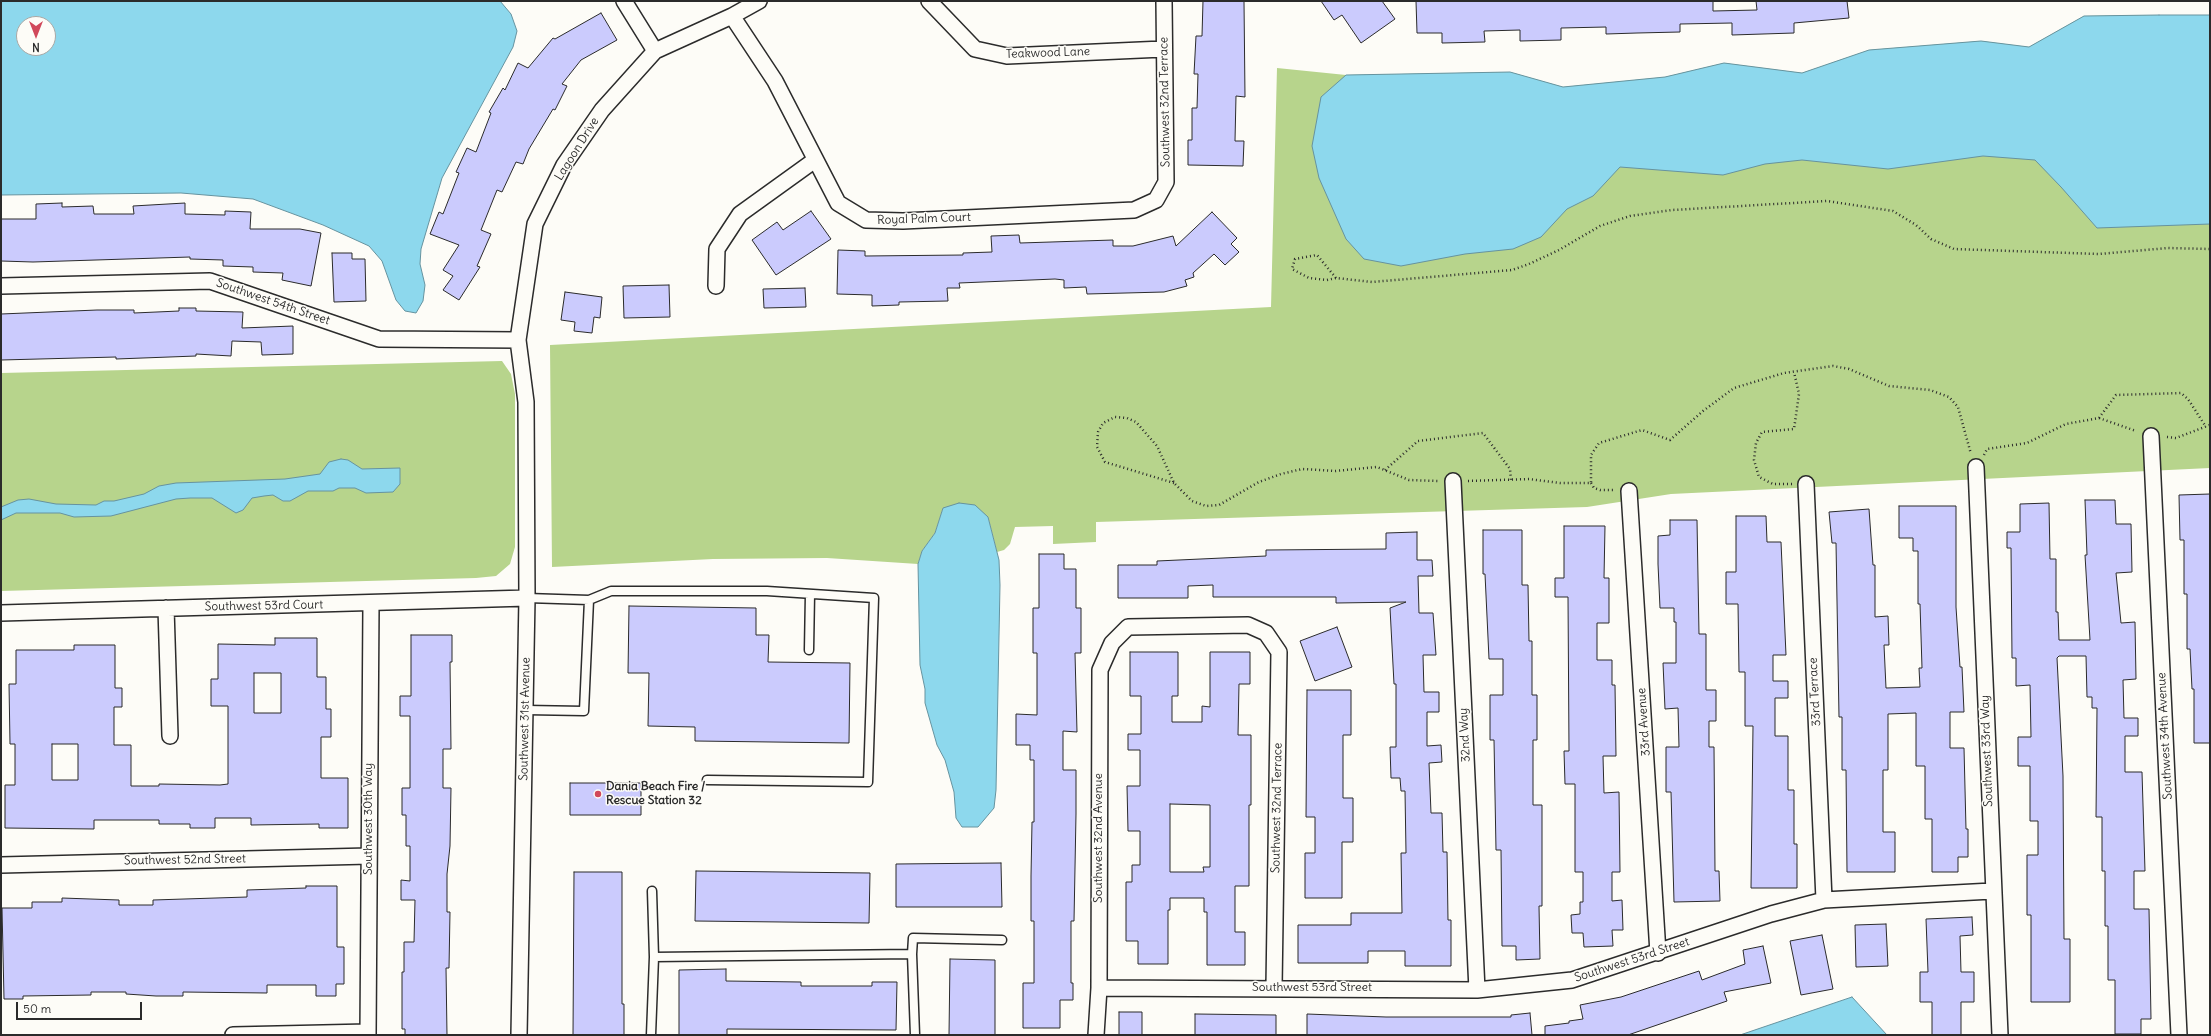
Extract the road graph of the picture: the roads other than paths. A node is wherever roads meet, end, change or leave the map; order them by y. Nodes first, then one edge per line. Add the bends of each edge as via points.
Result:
1 (624, 1) edge
2 (759, 1) edge
3 (929, 1) edge
4 (1164, 1) edge
5 (732, 16) junction
6 (1163, 49) junction
7 (655, 51) junction
8 (815, 160) junction
9 (1156, 200) joint
10 (1, 286) edge
11 (716, 286) dead end
12 (518, 340) junction
13 (526, 402) joint
14 (2151, 436) road end
15 (1976, 467) road end
16 (1454, 481) road end
17 (1806, 484) road end
18 (1629, 491) road end
19 (810, 594) junction
20 (527, 598) junction
21 (589, 600) junction
22 (371, 604) junction
23 (166, 608) junction
24 (1, 613) edge
25 (1266, 633) joint
26 (809, 650) dead end
27 (526, 710) junction
28 (170, 736) dead end
29 (707, 780) dead end
30 (369, 856) junction
31 (1, 865) edge
32 (652, 891) dead end
33 (1992, 891) junction
34 (1824, 900) junction
35 (1002, 940) dead end
36 (1658, 953) junction
37 (912, 954) junction
38 (654, 957) junction
39 (1274, 987) junction
40 (1099, 988) junction
41 (1477, 990) junction
42 (368, 1034) edge
43 (233, 1035) edge
44 (519, 1035) edge
45 (652, 1035) edge
46 (915, 1035) edge
47 (1096, 1035) edge
48 (2000, 1035) edge
49 (2179, 1035) edge

1 - 7 street
2 - 5 street, Lagoon Drive
3 - 6 street, Teakwood Lane via 975,49 1006,56
4 - 6 street, Southwest 32nd Terrace
5 - 7 street, Lagoon Drive
5 - 8 street, Royal Palm Court via 775,81
6 - 9 street, Southwest 32nd Terrace via 1166,182
7 - 12 street, Lagoon Drive via 602,110 564,165 535,224
8 - 9 street, Royal Palm Court via 838,203 866,220 903,221 1134,210
8 - 11 street via 740,214 717,249
10 - 12 street, Southwest 54th Street via 210,281 378,339
12 - 13 street, Lagoon Drive
13 - 20 street, Southwest 31st Avenue
14 - 49 street, Southwest 34th Avenue
15 - 33 street, Southwest 33rd Way
16 - 41 street, 32nd Way
17 - 34 street, 33rd Terrace
18 - 36 street, 33rd Avenue
19 - 21 lane via 767,591 611,591
19 - 26 lane
19 - 29 lane via 874,598 868,782
20 - 21 lane
20 - 22 street, Southwest 53rd Court
20 - 27 street, Southwest 31st Avenue
21 - 27 lane via 584,711
22 - 23 street, Southwest 53rd Court
22 - 30 street, Southwest 30th Way
23 - 24 street, Southwest 53rd Court
23 - 28 street
25 - 39 street, Southwest 32nd Terrace via 1279,652
25 - 40 street, Southwest 32nd Avenue via 1248,624 1128,627 1112,643 1100,670
27 - 44 street, Southwest 31st Avenue
30 - 31 street, Southwest 52nd Street
30 - 42 street, Southwest 30th Way
32 - 38 lane
33 - 34 street, Southwest 53rd Street
33 - 48 street, Southwest 33rd Way
34 - 36 street, Southwest 53rd Street via 1771,914
35 - 37 lane via 914,938
36 - 41 street, Southwest 53rd Street via 1572,980
37 - 38 lane
37 - 46 lane
38 - 45 lane
39 - 40 street, Southwest 53rd Street
39 - 41 street, Southwest 53rd Street
40 - 47 street, Southwest 32nd Avenue
42 - 43 street

